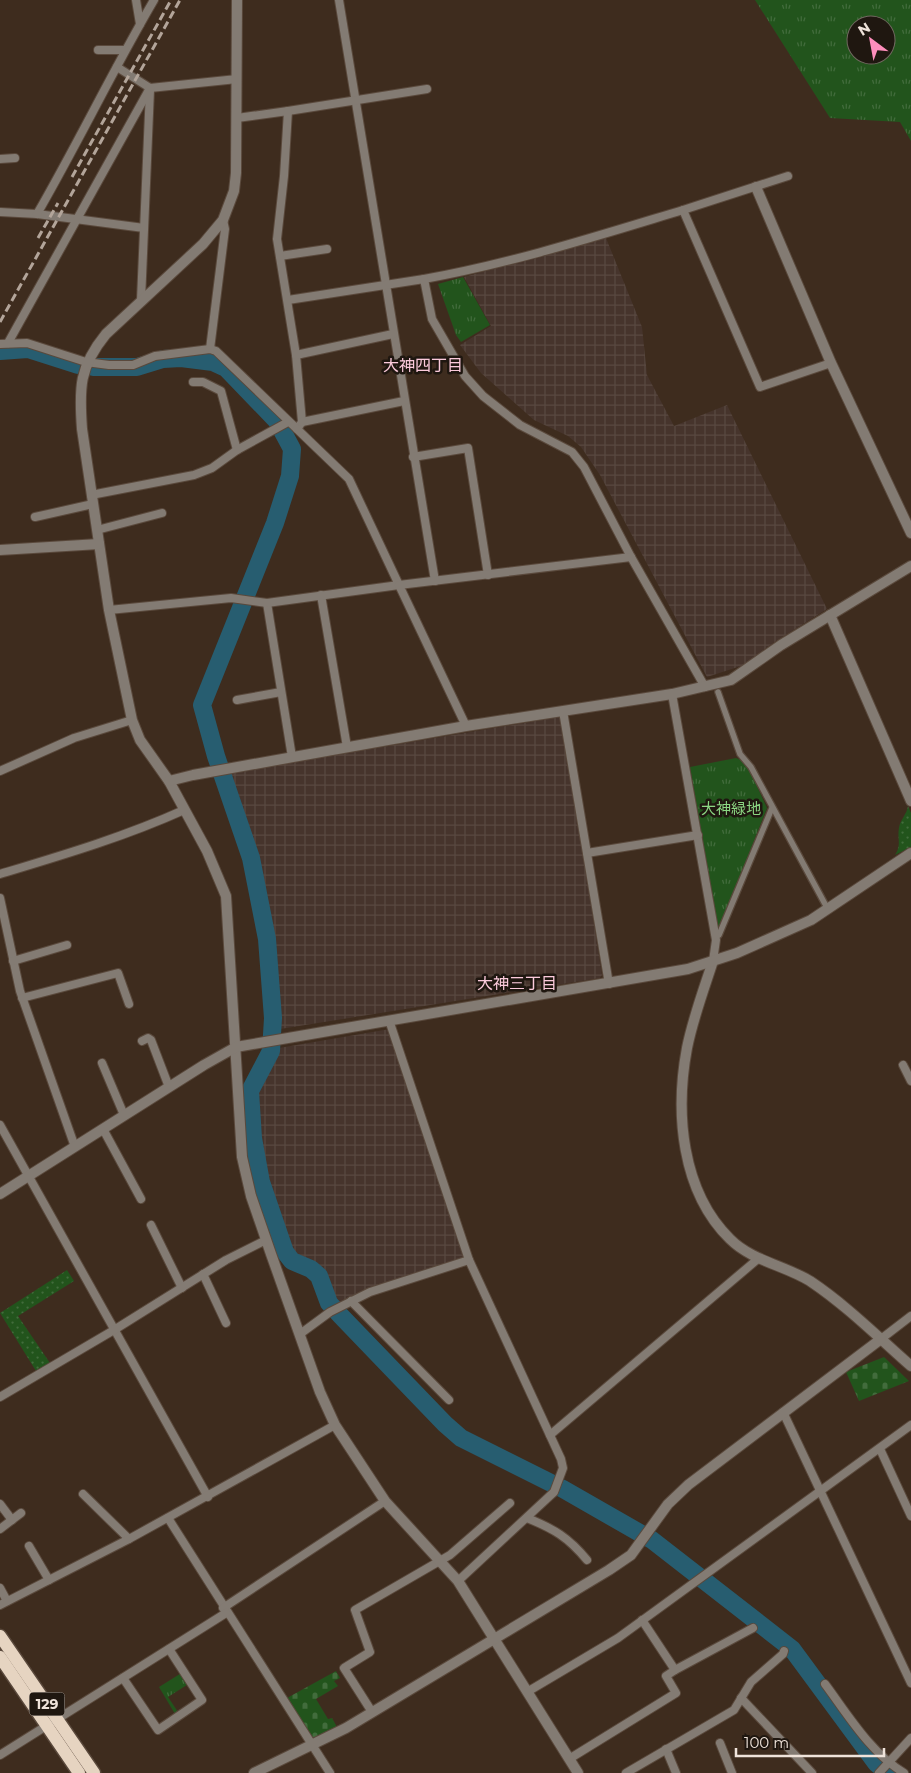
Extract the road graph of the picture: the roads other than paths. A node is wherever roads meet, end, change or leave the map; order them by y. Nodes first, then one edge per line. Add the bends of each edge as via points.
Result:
1 (136, 0) edge
2 (154, 0) edge
3 (237, 0) edge
4 (339, 0) edge
5 (140, 24) junction
6 (98, 50) dead end
7 (125, 50) junction
8 (117, 67) junction
9 (238, 79) junction
10 (150, 88) junction
11 (427, 89) dead end
12 (356, 100) junction
13 (288, 111) junction
14 (237, 118) junction
15 (15, 158) dead end
16 (0, 159) edge
17 (788, 176) dead end
18 (756, 187) junction
19 (683, 210) junction
20 (0, 212) edge
21 (37, 214) junction
22 (76, 219) junction
23 (223, 220) junction
24 (144, 228) junction
25 (327, 250) dead end
26 (280, 256) junction
27 (424, 279) junction
28 (385, 285) junction
29 (141, 300) junction
30 (288, 300) junction
31 (393, 334) junction
32 (4, 344) edge
33 (210, 349) junction
34 (296, 356) junction
35 (86, 362) junction
36 (831, 363) junction
37 (202, 372) dead end
38 (193, 382) dead end
39 (203, 382) junction
40 (404, 401) junction
41 (288, 422) junction
42 (302, 422) junction
43 (297, 430) junction
44 (237, 450) junction
45 (413, 457) junction
46 (92, 499) junction
47 (48, 504) dead end
48 (162, 512) dead end
49 (50, 514) junction
50 (35, 517) dead end
51 (97, 530) junction
52 (911, 533) edge
53 (100, 544) junction
54 (0, 550) edge
55 (631, 557) junction
56 (911, 566) edge
57 (488, 575) junction
58 (435, 581) junction
59 (399, 585) junction
60 (322, 595) junction
61 (267, 603) junction
62 (109, 610) junction
63 (830, 615) junction
64 (705, 687) junction
65 (281, 692) junction
66 (718, 692) dead end
67 (672, 694) junction
68 (236, 700) dead end
69 (563, 711) junction
70 (132, 720) junction
71 (466, 726) junction
72 (347, 747) junction
73 (292, 757) junction
74 (0, 771) edge
75 (169, 781) junction
76 (911, 799) edge
77 (772, 808) junction
78 (184, 810) junction
79 (698, 835) junction
80 (587, 853) junction
81 (911, 853) edge
82 (0, 874) edge
83 (0, 898) edge
84 (825, 904) dead end
85 (718, 938) junction
86 (67, 945) dead end
87 (13, 961) junction
88 (713, 961) junction
89 (609, 984) junction
90 (73, 985) junction
91 (76, 993) dead end
92 (134, 993) dead end
93 (126, 995) junction
94 (22, 998) junction
95 (129, 1004) dead end
96 (389, 1020) junction
97 (142, 1041) dead end
98 (236, 1047) junction
99 (102, 1063) dead end
100 (903, 1066) dead end
101 (911, 1081) edge
102 (169, 1087) junction
103 (124, 1115) junction
104 (0, 1124) edge
105 (103, 1128) junction
106 (75, 1147) junction
107 (30, 1176) junction
108 (0, 1194) edge
109 (141, 1199) dead end
110 (151, 1225) dead end
111 (266, 1240) junction
112 (759, 1258) junction
113 (469, 1260) junction
114 (203, 1274) junction
115 (182, 1288) junction
116 (352, 1301) junction
117 (911, 1316) edge
118 (226, 1323) dead end
119 (114, 1330) junction
120 (300, 1334) junction
121 (881, 1339) junction
122 (911, 1366) edge
123 (0, 1397) edge
124 (449, 1400) dead end
125 (783, 1412) junction
126 (335, 1425) junction
127 (911, 1425) edge
128 (550, 1435) junction
129 (880, 1449) junction
130 (819, 1492) junction
131 (83, 1494) dead end
132 (208, 1497) junction
133 (385, 1501) junction
134 (510, 1503) dead end
135 (0, 1504) edge
136 (21, 1513) dead end
137 (911, 1516) edge
138 (168, 1518) junction
139 (527, 1518) junction
140 (12, 1520) junction
141 (0, 1529) edge
142 (129, 1539) junction
143 (29, 1546) dead end
144 (587, 1560) dead end
145 (440, 1562) junction
146 (49, 1580) junction
147 (458, 1581) junction
148 (0, 1588) edge
149 (4, 1603) edge
150 (225, 1611) junction
151 (642, 1620) junction
152 (753, 1628) dead end
153 (0, 1636) edge
154 (494, 1639) junction
155 (170, 1649) junction
156 (784, 1651) dead end
157 (0, 1657) edge
158 (675, 1670) junction
159 (123, 1678) junction
160 (911, 1683) edge
161 (825, 1684) dead end
162 (526, 1692) junction
163 (742, 1698) junction
164 (372, 1712) junction
165 (52, 1722) junction
166 (911, 1738) edge
167 (720, 1743) dead end
168 (311, 1745) junction
169 (666, 1749) junction
170 (0, 1755) edge
171 (569, 1759) junction
172 (889, 1764) junction
173 (807, 1772) edge
174 (79, 1773) edge
175 (94, 1773) edge
176 (254, 1773) edge
177 (330, 1773) edge
178 (578, 1773) edge
179 (626, 1773) edge
180 (676, 1773) edge
181 (732, 1773) edge
182 (879, 1773) edge
183 (904, 1773) edge

1 - 5 street
2 - 5 street
3 - 9 street
4 - 12 street
5 - 7 street
6 - 7 street
7 - 8 street
8 - 10 street
8 - 21 street
9 - 10 street
9 - 14 street
10 - 22 street
10 - 24 street
11 - 12 street
12 - 13 street
12 - 28 street
13 - 14 street
13 - 26 street via 277,239
14 - 23 street via 234,191
15 - 16 street
17 - 18 street
18 - 19 street
18 - 36 street
19 - 27 street via 552,250
19 - 36 street via 760,387
20 - 21 street
21 - 22 street
22 - 24 street
22 - 32 street
23 - 29 street via 203,244
23 - 33 street via 226,229
24 - 29 street
25 - 26 street via 316,255
26 - 30 street
27 - 28 street
27 - 55 street via 432,319 465,376 483,396 520,425 572,452 584,467
28 - 30 street
28 - 31 street
29 - 35 street via 106,334
30 - 34 street
31 - 34 street
31 - 40 street
32 - 35 street via 27,343
33 - 35 street via 156,356 134,365
33 - 41 street via 216,351
34 - 42 street
35 - 46 street via 80,400
36 - 52 street
37 - 39 street
38 - 39 street
39 - 44 street via 221,391
40 - 42 street
40 - 45 street
41 - 43 street
41 - 44 street
42 - 43 street
43 - 59 street via 349,479
44 - 46 street via 212,468 194,475
45 - 57 street via 468,448
45 - 58 street
46 - 49 street
46 - 51 street
47 - 49 street
48 - 51 street
49 - 50 street
51 - 53 street
53 - 54 street
53 - 62 street
55 - 57 street
55 - 64 street
56 - 63 street
57 - 58 street
58 - 59 street
59 - 60 street
59 - 71 street
60 - 61 street
60 - 72 street
61 - 62 street via 231,598
61 - 65 street
62 - 70 street
63 - 64 street via 731,680
63 - 76 street
64 - 67 street
65 - 68 street
65 - 73 street
66 - 77 street via 740,754
67 - 69 street
67 - 79 street
69 - 71 street
69 - 80 street
70 - 74 street via 74,738
70 - 75 street via 140,740
71 - 72 street
72 - 73 street
73 - 75 street
75 - 78 street
77 - 84 street
77 - 85 street
78 - 82 street via 94,846
78 - 98 street via 207,851 226,896
79 - 80 street
79 - 85 street
80 - 89 street
81 - 88 street via 811,920
83 - 87 street
85 - 88 street
86 - 87 street
87 - 94 street
88 - 89 street via 688,970
88 - 112 street via 688,1046 682,1083 689,1170 697,1192 730,1239 748,1254
89 - 96 street
90 - 91 street
90 - 93 street via 118,973
90 - 94 street
92 - 93 street
93 - 95 street
94 - 106 street
96 - 98 street
96 - 113 street
97 - 102 street via 148,1038 155,1041
98 - 102 street
98 - 111 street via 242,1157
99 - 103 street
100 - 101 street
102 - 103 street
103 - 105 street
104 - 107 street
105 - 106 street
105 - 109 street
106 - 107 street
107 - 108 street
107 - 119 street
110 - 115 street
111 - 114 street
111 - 120 street
112 - 121 street via 810,1282
112 - 128 street
113 - 116 street via 370,1292
113 - 128 street
114 - 115 street
114 - 118 street
115 - 119 street
116 - 120 street via 330,1312
116 - 124 street
117 - 121 street
119 - 123 street
119 - 132 street
120 - 126 street
121 - 122 street
121 - 125 street
125 - 130 street
125 - 154 street via 688,1485 668,1504 631,1555
126 - 132 street
126 - 133 street
127 - 129 street
128 - 139 street via 563,1468 560,1481 554,1492
129 - 130 street
129 - 137 street
130 - 151 street
130 - 160 street
131 - 142 street
132 - 138 street
133 - 145 street
133 - 150 street
134 - 145 street
135 - 140 street
136 - 140 street
138 - 142 street
138 - 150 street
139 - 144 street via 556,1530
139 - 147 street
140 - 141 street
142 - 146 street
143 - 146 street
145 - 147 street
145 - 164 street via 355,1610 370,1652 344,1668
146 - 149 street
147 - 154 street
148 - 149 street
150 - 155 street
150 - 168 street
151 - 158 street
151 - 162 street via 618,1638
152 - 158 street
153 - 165 highway, 129
154 - 162 street
154 - 164 street
155 - 159 street
155 - 159 street via 202,1700 158,1730
156 - 163 street via 751,1682
157 - 165 highway, 129
158 - 171 street via 666,1676 676,1693
159 - 165 street
161 - 172 street
162 - 171 street
163 - 169 street via 734,1710
163 - 173 street
164 - 168 street
165 - 170 street
165 - 174 highway, 129
165 - 175 highway, 129
166 - 172 street
167 - 181 street
168 - 176 street
168 - 177 street
169 - 179 street
169 - 180 street
171 - 178 street
172 - 182 street
172 - 183 street

